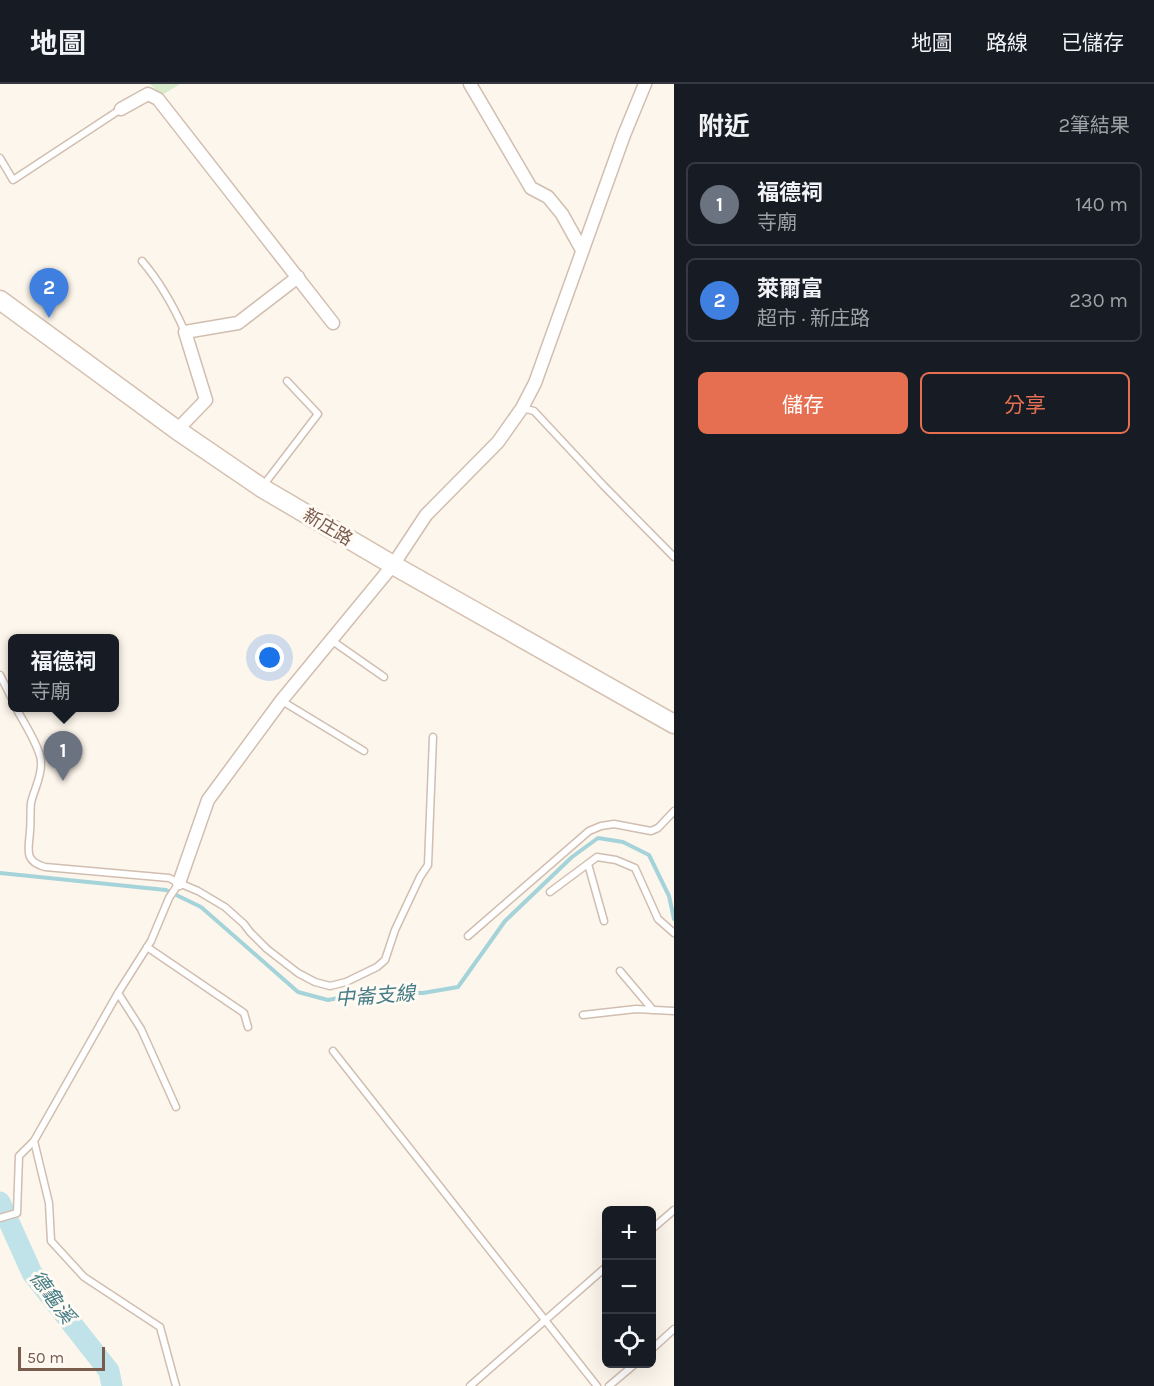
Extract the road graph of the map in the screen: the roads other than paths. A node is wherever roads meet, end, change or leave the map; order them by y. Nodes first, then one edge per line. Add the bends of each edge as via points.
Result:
1 (470, 84) edge
2 (645, 84) edge
3 (121, 109) joint
4 (0, 158) edge
5 (582, 250) junction
6 (142, 261) dead end
7 (298, 277) junction
8 (0, 300) edge
9 (333, 323) dead end
10 (185, 332) junction
11 (287, 381) dead end
12 (522, 408) junction
13 (177, 430) junction
14 (262, 488) junction
15 (674, 557) edge
16 (393, 565) junction
17 (331, 640) junction
18 (0, 675) edge
19 (384, 677) dead end
20 (8, 691) edge
21 (281, 700) junction
22 (18, 712) edge
23 (674, 724) edge
24 (433, 738) dead end
25 (364, 751) dead end
26 (674, 811) edge
27 (588, 864) junction
28 (179, 883) junction
29 (550, 892) dead end
30 (604, 921) dead end
31 (674, 933) edge
32 (468, 936) dead end
33 (147, 947) junction
34 (620, 971) dead end
35 (118, 993) junction
36 (653, 1010) junction
37 (674, 1011) edge
38 (583, 1015) dead end
39 (248, 1027) dead end
40 (333, 1051) dead end
41 (176, 1107) dead end
42 (34, 1142) junction
43 (674, 1210) edge
44 (0, 1218) edge
45 (656, 1225) edge
46 (602, 1270) edge
47 (545, 1320) junction
48 (674, 1329) edge
49 (656, 1345) edge
50 (630, 1368) edge
51 (176, 1386) edge
52 (470, 1386) edge
53 (597, 1386) edge
54 (609, 1386) edge

1 - 5 street via 531,188 548,197 562,214
2 - 5 street
3 - 4 lane via 13,180
3 - 7 street via 148,94 158,99
5 - 12 street via 535,383
6 - 10 lane
7 - 9 street
7 - 10 street via 238,323
8 - 13 street, 新庄路
10 - 13 street via 206,400
11 - 14 lane via 318,414
12 - 15 lane via 534,411
12 - 16 street via 498,442 426,515
13 - 14 street, 新庄路
14 - 16 street, 新庄路
16 - 17 street
16 - 23 street, 新庄路
17 - 19 lane
17 - 21 street
18 - 20 lane
21 - 25 lane
21 - 28 street via 208,800
22 - 28 lane via 41,760 31,806 29,856 35,864 169,878
24 - 28 lane via 428,865 395,930 385,960 377,968 330,986 315,982 267,949 225,908
26 - 32 lane via 651,831 614,824 588,831
27 - 29 lane
27 - 30 lane
27 - 31 lane via 597,857 635,868 658,919
28 - 33 lane
33 - 35 lane
33 - 39 lane via 243,1013
34 - 36 lane
35 - 41 lane via 141,1029
35 - 42 lane
36 - 37 lane
36 - 38 lane
40 - 47 lane
42 - 44 lane via 19,1156 17,1214
42 - 51 lane via 49,1203 51,1241 84,1277 160,1327
43 - 45 lane
46 - 47 lane
47 - 52 lane
47 - 53 lane
48 - 49 lane
50 - 54 lane

